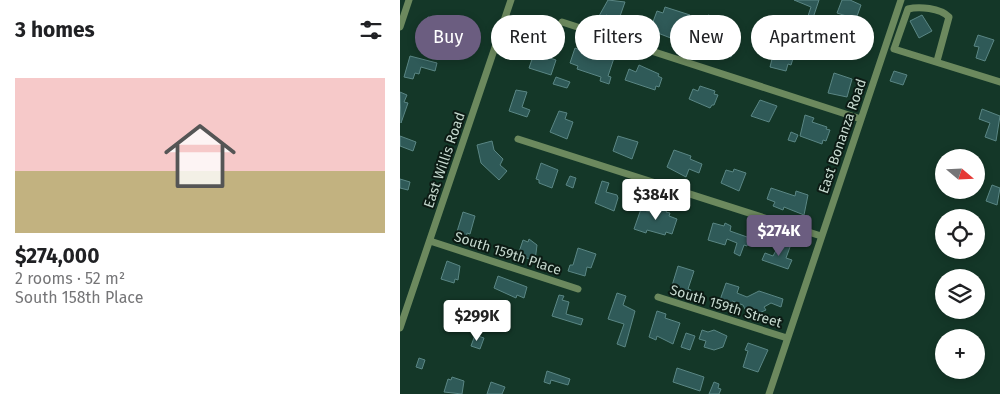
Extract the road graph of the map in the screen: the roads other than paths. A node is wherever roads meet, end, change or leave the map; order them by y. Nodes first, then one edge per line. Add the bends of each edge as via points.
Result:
1 (409, 0) edge
2 (511, 0) edge
3 (901, 0) edge
4 (565, 23) edge
5 (400, 28) edge
6 (938, 62) junction
7 (1000, 82) edge
8 (860, 119) junction
9 (518, 140) dead end
10 (821, 236) junction
11 (430, 241) junction
12 (578, 289) dead end
13 (658, 297) dead end
14 (400, 328) edge
15 (787, 338) junction
16 (769, 394) edge

1 - 5 street
2 - 11 street, East Willis Road
3 - 8 street, East Bonanza Road
4 - 8 street
6 - 6 street via 894,49 908,9 934,10 948,17
6 - 7 street
8 - 10 street, East Bonanza Road
9 - 10 street
10 - 15 street, East Bonanza Road
11 - 12 street, South 159th Place
11 - 14 street, East Willis Road
13 - 15 street, South 159th Street
15 - 16 street, East Bonanza Road

